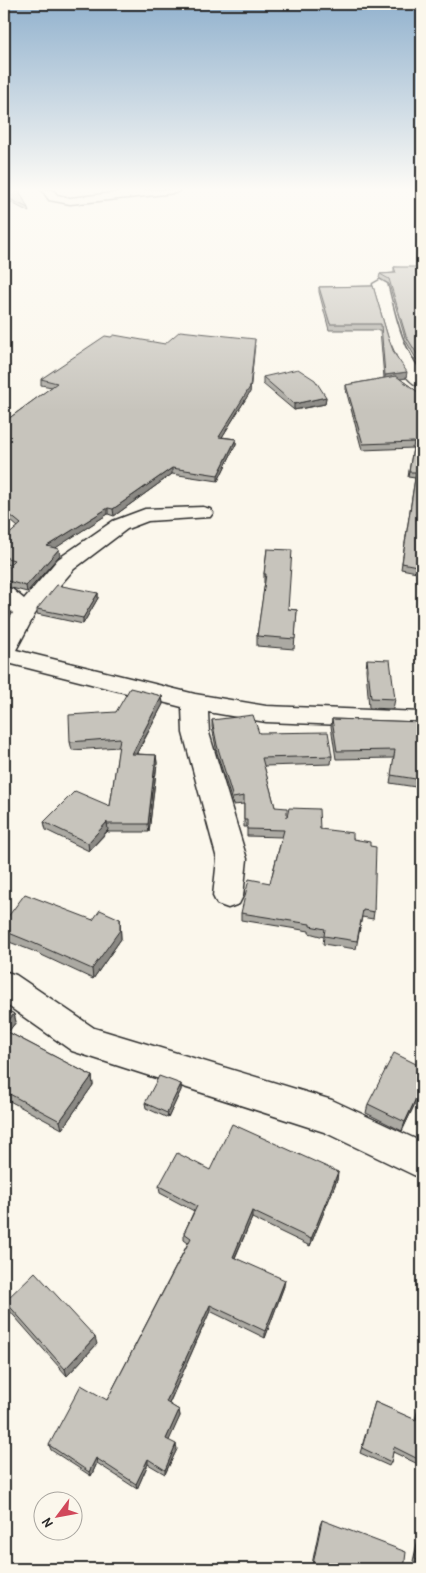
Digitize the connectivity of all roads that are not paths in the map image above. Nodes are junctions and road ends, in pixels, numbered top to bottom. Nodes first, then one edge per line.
1 (380, 284) edge
2 (422, 382) edge
3 (203, 513) dead end
4 (4, 594) edge
5 (25, 612) junction
6 (4, 650) edge
7 (4, 655) edge
8 (195, 702) junction
9 (422, 720) edge
10 (228, 896) dead end
11 (4, 985) edge
12 (422, 1161) edge

1 - 2 street
3 - 5 street
4 - 5 street
5 - 6 street
7 - 8 street
8 - 9 street
8 - 10 street
11 - 12 street

